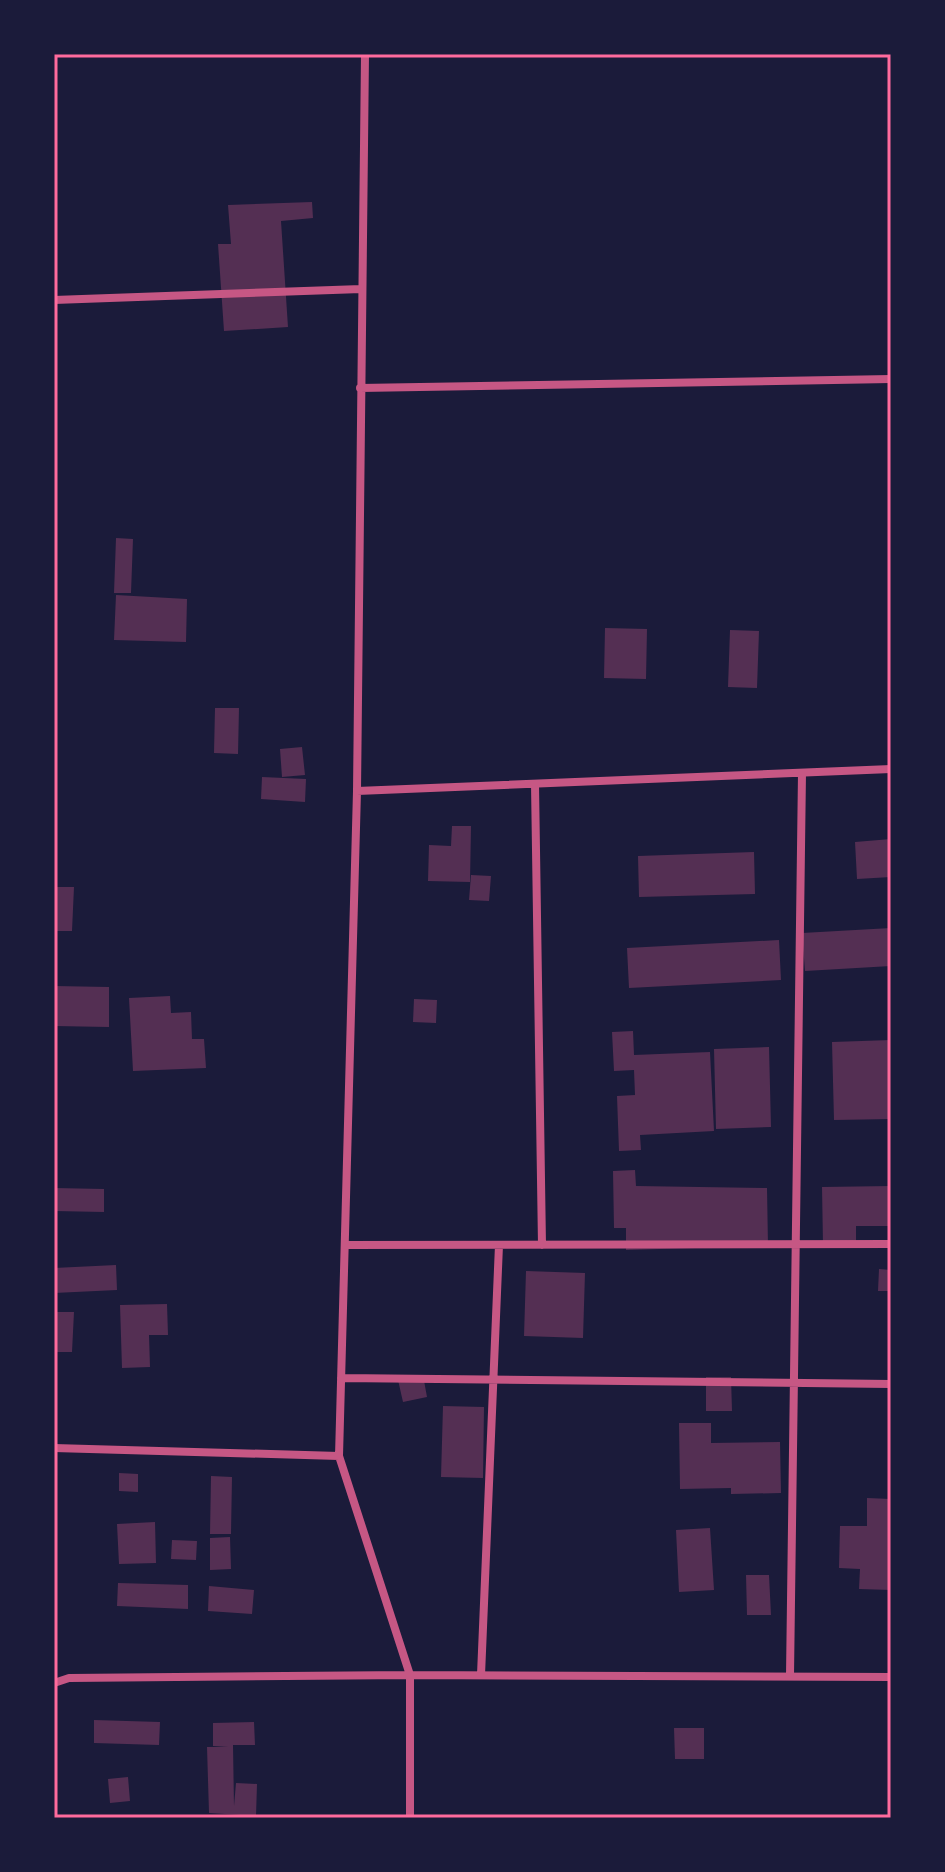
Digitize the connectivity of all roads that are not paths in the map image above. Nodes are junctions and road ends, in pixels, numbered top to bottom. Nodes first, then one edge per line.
1 (365, 54) edge
2 (361, 289) junction
3 (54, 300) edge
4 (891, 379) edge
5 (360, 388) junction
6 (891, 769) edge
7 (802, 773) junction
8 (535, 784) junction
9 (357, 791) junction
10 (795, 1244) junction
11 (891, 1244) edge
12 (345, 1245) junction
13 (499, 1245) junction
14 (542, 1245) junction
15 (341, 1378) junction
16 (493, 1380) junction
17 (794, 1383) junction
18 (891, 1384) edge
19 (54, 1448) edge
20 (339, 1456) junction
21 (410, 1675) junction
22 (481, 1675) junction
23 (790, 1676) junction
24 (891, 1677) edge
25 (54, 1683) edge
26 (410, 1818) edge

1 - 2 street
2 - 3 street
2 - 5 street
4 - 5 street
5 - 9 street
6 - 7 street
7 - 8 street
7 - 10 street
8 - 9 street
8 - 14 street
9 - 12 street
10 - 11 street
10 - 14 street
10 - 17 street
12 - 13 street
12 - 15 street
13 - 14 street
13 - 16 street
15 - 16 street
15 - 20 street
16 - 17 street
16 - 22 street
17 - 18 street
17 - 23 street
19 - 20 street
20 - 21 street
21 - 22 street
21 - 25 street
21 - 26 street
22 - 23 street
23 - 24 street

